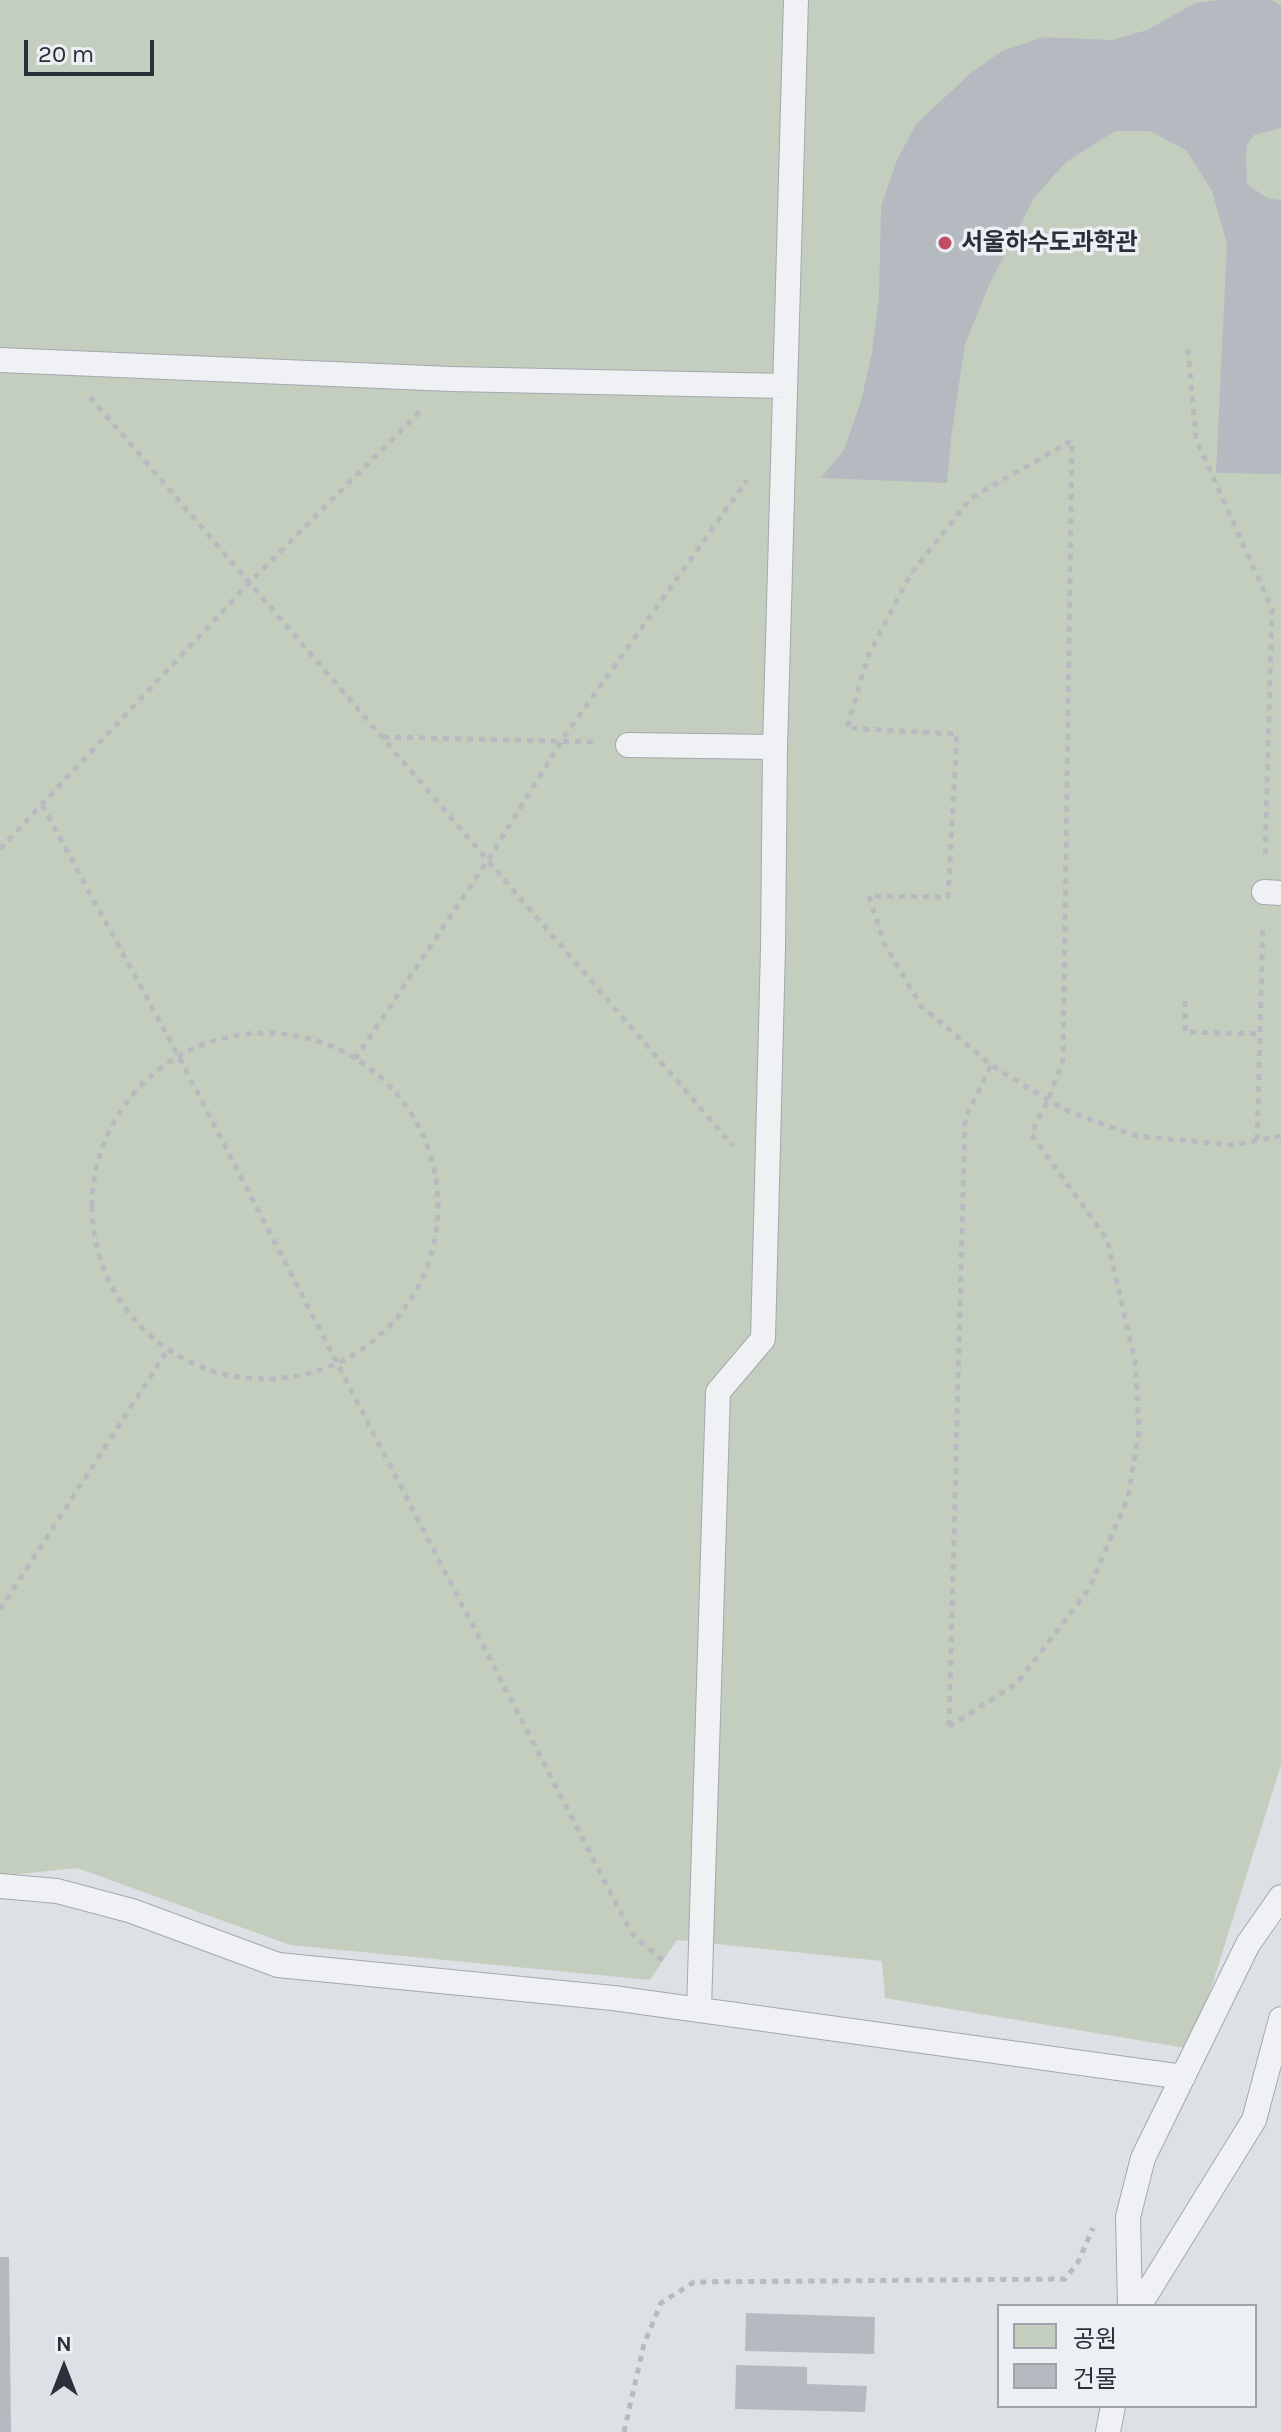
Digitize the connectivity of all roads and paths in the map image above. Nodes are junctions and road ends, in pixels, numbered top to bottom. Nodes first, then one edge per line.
1 (796, 0) edge
2 (1188, 349) dead end
3 (0, 360) edge
4 (61, 363) junction
5 (451, 379) junction
6 (785, 386) junction
7 (784, 429) junction
8 (250, 582) junction
9 (383, 737) junction
10 (562, 740) junction
11 (628, 745) joint
12 (775, 747) junction
13 (42, 805) junction
14 (0, 849) edge
15 (488, 860) junction
16 (1272, 893) edge
17 (1185, 1001) dead end
18 (1260, 1034) junction
19 (178, 1055) junction
20 (355, 1059) junction
21 (991, 1065) junction
22 (1048, 1100) junction
23 (1281, 1136) edge
24 (1257, 1140) junction
25 (767, 1186) junction
26 (167, 1351) junction
27 (338, 1364) junction
28 (0, 1610) edge
29 (0, 1886) edge
30 (1281, 1897) edge
31 (699, 2009) junction
32 (1281, 2019) edge
33 (1183, 2077) junction
34 (1097, 2218) dead end
35 (1130, 2304) edge
36 (1140, 2304) edge
37 (1113, 2408) edge
38 (624, 2432) edge
39 (1108, 2432) edge

1 - 6 lane
2 - 16 path
3 - 4 lane
4 - 5 lane
4 - 8 path
5 - 6 lane
5 - 8 path
6 - 7 lane
7 - 10 path
7 - 12 lane
8 - 9 path
8 - 13 path
9 - 10 path
9 - 15 path
10 - 11 path
10 - 15 path
11 - 12 lane
12 - 25 lane
13 - 14 path
13 - 19 path
15 - 20 path
15 - 25 path
16 - 18 path
17 - 18 path
18 - 24 path
19 - 20 path
19 - 26 path
19 - 27 path
20 - 27 path
21 - 22 path
21 - 22 path
21 - 22 path
22 - 24 path
23 - 24 path
25 - 31 lane
26 - 27 path
26 - 28 path
27 - 31 path
29 - 31 lane
30 - 33 lane
31 - 33 lane
32 - 36 lane
33 - 35 lane
34 - 38 path
37 - 39 lane

